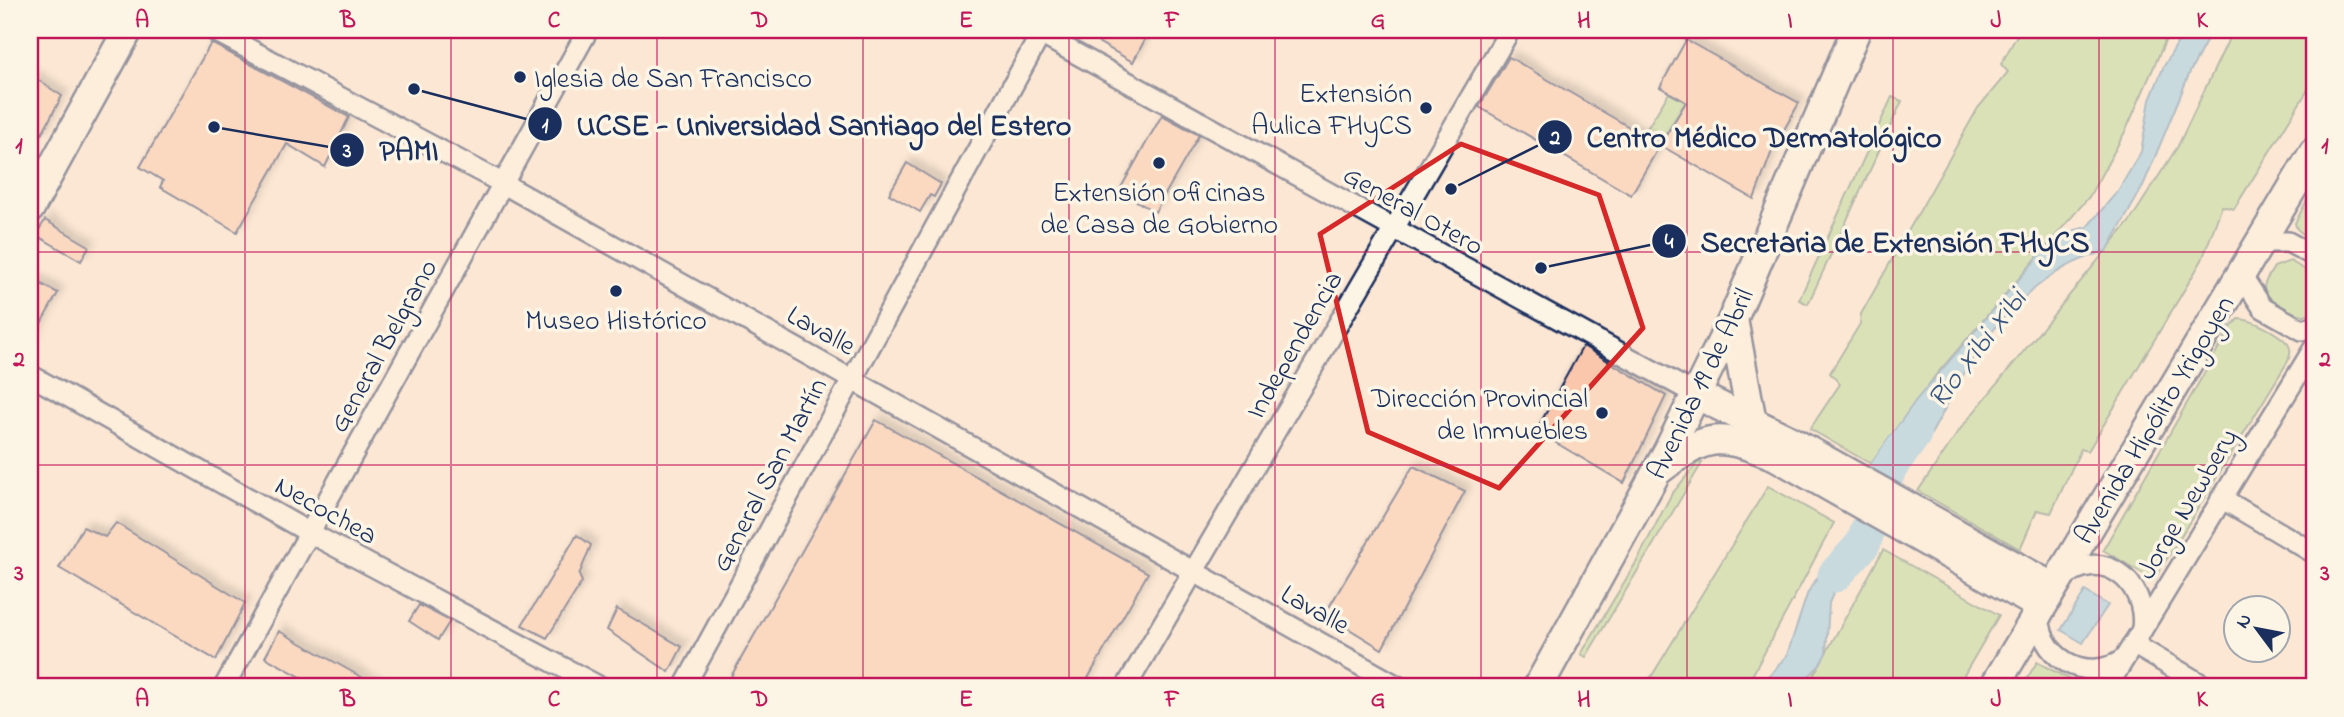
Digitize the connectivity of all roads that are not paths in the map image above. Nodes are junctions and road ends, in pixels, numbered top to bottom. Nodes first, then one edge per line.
1 (128, 30) edge
2 (212, 30) edge
3 (588, 30) edge
4 (1510, 30) edge
5 (1854, 30) edge
6 (1039, 31) edge
7 (2314, 152) edge
8 (502, 183) junction
9 (30, 208) edge
10 (1392, 229) junction
11 (2260, 242) junction
12 (2314, 256) edge
13 (2241, 275) junction
14 (1733, 319) junction
15 (2314, 327) edge
16 (2314, 348) edge
17 (30, 375) edge
18 (851, 378) junction
19 (1697, 395) junction
20 (1752, 422) junction
21 (1781, 447) junction
22 (1656, 472) junction
23 (2221, 498) junction
24 (310, 533) junction
25 (2314, 553) edge
26 (1194, 572) junction
27 (2046, 596) junction
28 (2133, 644) junction
29 (224, 687) edge
30 (600, 687) edge
31 (684, 687) edge
32 (1126, 687) edge
33 (1399, 687) edge
34 (1538, 687) edge
35 (1994, 687) edge
36 (2107, 687) edge
37 (2206, 687) edge

1 - 9 main road
2 - 8 street, Lavalle
3 - 8 street, General Belgrano
4 - 10 street, Independencia
5 - 14 main road, Avenida 19 de Abril
6 - 10 street, General Otero
6 - 18 street, General San Martín
7 - 11 main road, Avenida Hipólito Yrigoyen
8 - 18 street, Lavalle
8 - 24 street, General Belgrano
10 - 19 street, General Otero
10 - 26 street, Independencia
11 - 12 street
11 - 13 main road, Avenida Hipólito Yrigoyen
13 - 15 street
13 - 27 main road, Avenida Hipólito Yrigoyen
14 - 19 main road, Avenida 19 de Abril
14 - 20 main road
16 - 23 street, Jorge Newbery
17 - 24 street, Necochea
18 - 26 street, Lavalle
18 - 31 street, General San Martín
19 - 20 main road
19 - 22 main road, Avenida 19 de Abril
20 - 21 main road
21 - 22 main road
21 - 27 main road
22 - 34 main road, Avenida 19 de Abril
23 - 25 street
23 - 28 street, Jorge Newbery
24 - 29 street, General Belgrano
24 - 30 street, Necochea
26 - 32 street, Independencia
26 - 33 street, Lavalle
27 - 28 street
27 - 28 street
27 - 35 main road, Avenida Hipólito Yrigoyen
28 - 36 street, Jorge Newbery
28 - 37 street

